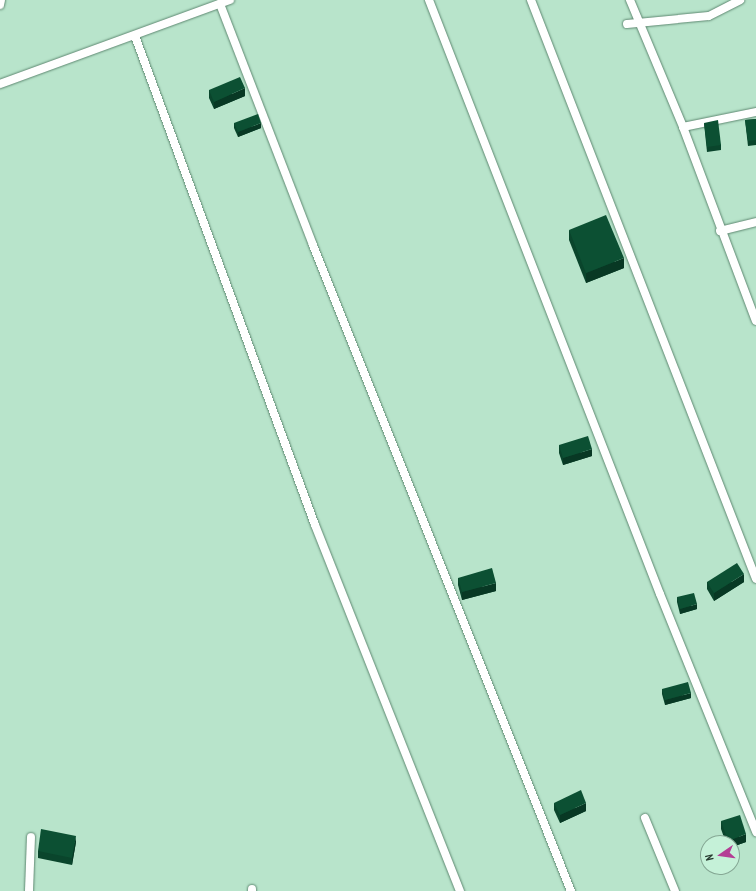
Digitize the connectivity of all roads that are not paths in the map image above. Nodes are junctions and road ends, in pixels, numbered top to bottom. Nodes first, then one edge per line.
1 (1, 0) edge
2 (230, 0) edge
3 (429, 0) edge
4 (531, 0) edge
5 (630, 0) edge
6 (740, 0) edge
7 (220, 4) junction
8 (0, 5) edge
9 (639, 22) junction
10 (627, 24) dead end
11 (134, 36) junction
12 (0, 80) edge
13 (0, 84) edge
14 (756, 112) edge
15 (683, 127) junction
16 (756, 222) edge
17 (720, 231) junction
18 (756, 321) edge
19 (756, 579) edge
20 (645, 818) dead end
21 (756, 832) edge
22 (31, 837) dead end
23 (29, 891) edge
24 (460, 891) edge
25 (571, 891) edge
26 (675, 891) edge

1 - 8 street
2 - 7 street
3 - 21 street
4 - 19 street
5 - 9 street
6 - 9 street
7 - 11 street
7 - 25 street
9 - 10 street
9 - 15 street
11 - 13 street
11 - 24 street
12 - 13 street
14 - 15 street
15 - 17 street
16 - 17 street
17 - 18 street
20 - 26 street
22 - 23 street

